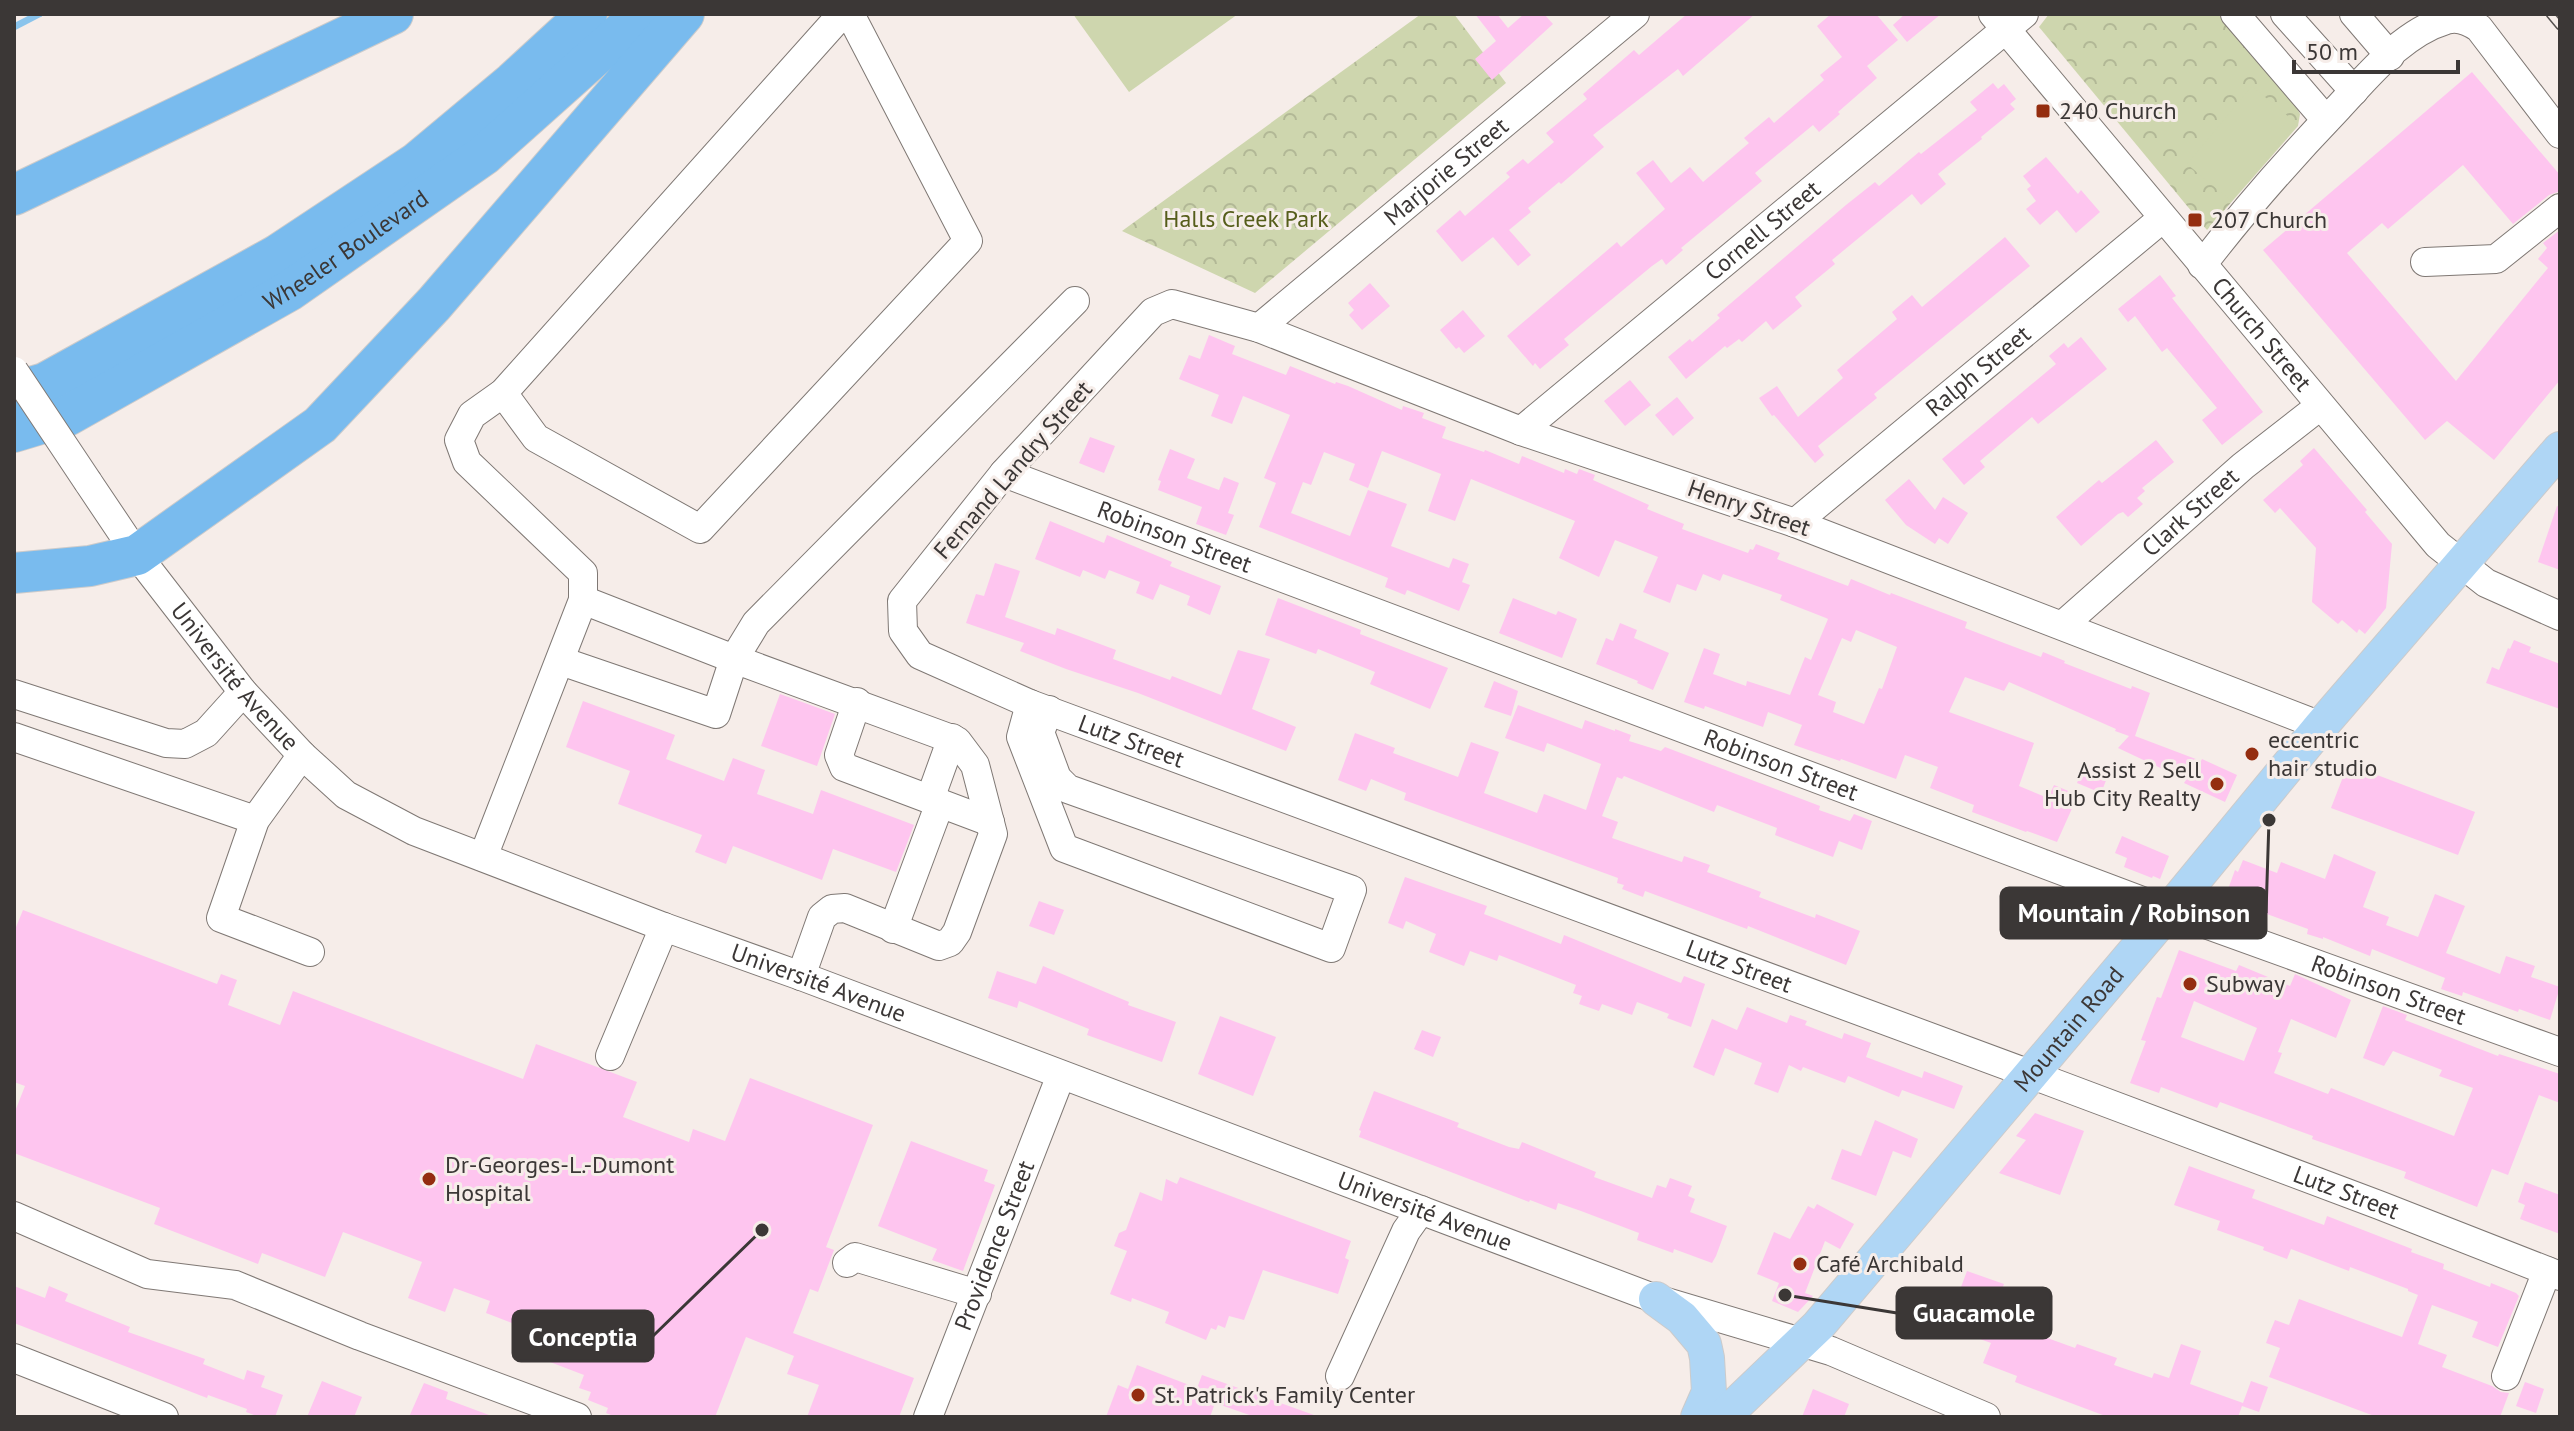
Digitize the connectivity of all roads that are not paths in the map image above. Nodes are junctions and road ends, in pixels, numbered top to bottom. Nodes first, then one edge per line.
1 (393, 14) edge
2 (587, 14) edge
3 (642, 14) edge
4 (684, 14) edge
5 (842, 14) edge
6 (850, 14) edge
7 (1635, 14) edge
8 (2235, 14) edge
9 (2285, 14) edge
10 (2354, 14) edge
11 (2007, 19) edge
12 (2390, 56) junction
13 (2354, 91) junction
14 (2326, 120) junction
15 (2560, 134) edge
16 (14, 195) edge
17 (2560, 208) edge
18 (2163, 218) junction
19 (2425, 262) dead end
20 (2202, 265) junction
21 (1075, 301) dead end
22 (1172, 304) joint
23 (1259, 328) junction
24 (14, 371) edge
25 (14, 392) edge
26 (503, 393) junction
27 (2320, 406) junction
28 (1521, 431) junction
29 (14, 432) edge
30 (2560, 449) edge
31 (1004, 473) junction
32 (1795, 523) junction
33 (137, 555) junction
34 (2461, 564) junction
35 (14, 573) edge
36 (583, 600) junction
37 (2560, 616) edge
38 (2063, 625) junction
39 (920, 655) joint
40 (734, 659) junction
41 (561, 661) junction
42 (243, 692) junction
43 (14, 694) edge
44 (857, 702) junction
45 (1039, 707) junction
46 (2321, 726) junction
47 (14, 737) edge
48 (952, 738) junction
49 (302, 755) junction
50 (1082, 794) junction
51 (935, 801) junction
52 (255, 820) junction
53 (990, 822) junction
54 (1064, 848) junction
55 (483, 857) junction
56 (2169, 911) junction
57 (664, 927) junction
58 (893, 929) junction
59 (310, 952) dead end
60 (801, 976) junction
61 (2560, 1052) edge
62 (610, 1056) dead end
63 (1061, 1075) junction
64 (2030, 1075) junction
65 (1421, 1210) junction
66 (14, 1216) edge
67 (847, 1263) dead end
68 (2553, 1273) edge
69 (977, 1294) junction
70 (1656, 1299) junction
71 (1802, 1342) junction
72 (14, 1358) edge
73 (1340, 1376) dead end
74 (2506, 1376) dead end
75 (164, 1417) edge
76 (577, 1417) edge
77 (928, 1417) edge
78 (1698, 1417) edge
79 (1723, 1417) edge
80 (1986, 1417) edge

1 - 16 highway
2 - 25 highway, Wheeler Boulevard
3 - 29 highway, Wheeler Boulevard
4 - 33 highway
5 - 26 street
6 - 26 street
7 - 23 street, Marjorie Street
8 - 14 street
9 - 13 street
10 - 12 street
11 - 18 street, Church Street
11 - 28 street, Cornell Street
12 - 13 street
12 - 15 street
13 - 14 street
14 - 20 street
17 - 19 street
18 - 20 street, Church Street
18 - 32 street, Ralph Street
20 - 27 street, Church Street
21 - 40 street
22 - 23 street, Henry Street
22 - 31 street, Fernand Landry Street
23 - 28 street, Henry Street
24 - 33 street, Université Avenue, bridge
26 - 36 street
27 - 34 street, Church Street
27 - 38 street, Clark Street
28 - 32 street, Henry Street
30 - 34 main road, Mountain Road
31 - 39 street, Fernand Landry Street
31 - 56 street, Robinson Street
32 - 38 street, Henry Street
33 - 35 highway
33 - 42 street, Université Avenue
34 - 37 street, Church Street
34 - 46 main road, Mountain Road
36 - 40 street
36 - 41 street
38 - 46 street, Henry Street
39 - 45 street, Lutz Street
40 - 41 street
40 - 44 street
41 - 55 street
42 - 43 street
42 - 49 street, Université Avenue
44 - 48 street
44 - 51 street
45 - 50 street
45 - 54 street
45 - 64 street, Lutz Street
46 - 56 main road, Mountain Road
47 - 52 street
48 - 51 street
48 - 53 street
49 - 52 street
49 - 55 street, Université Avenue
50 - 54 street
50 - 54 street
51 - 53 street
51 - 58 street
52 - 59 street
53 - 58 street
55 - 57 street, Université Avenue
56 - 61 street, Robinson Street
56 - 64 main road, Mountain Road
57 - 60 street, Université Avenue
57 - 62 street
58 - 60 street
60 - 63 street, Université Avenue
63 - 65 street, Université Avenue
63 - 69 street, Providence Street
64 - 68 street, Lutz Street
64 - 71 main road, Mountain Road
65 - 70 street, Université Avenue
65 - 73 street
66 - 76 street
67 - 69 street
68 - 74 street
69 - 77 street, Providence Street
70 - 71 street, Université Avenue
70 - 78 main road
71 - 79 main road, Mountain Road
71 - 80 street, Université Avenue
72 - 75 street

